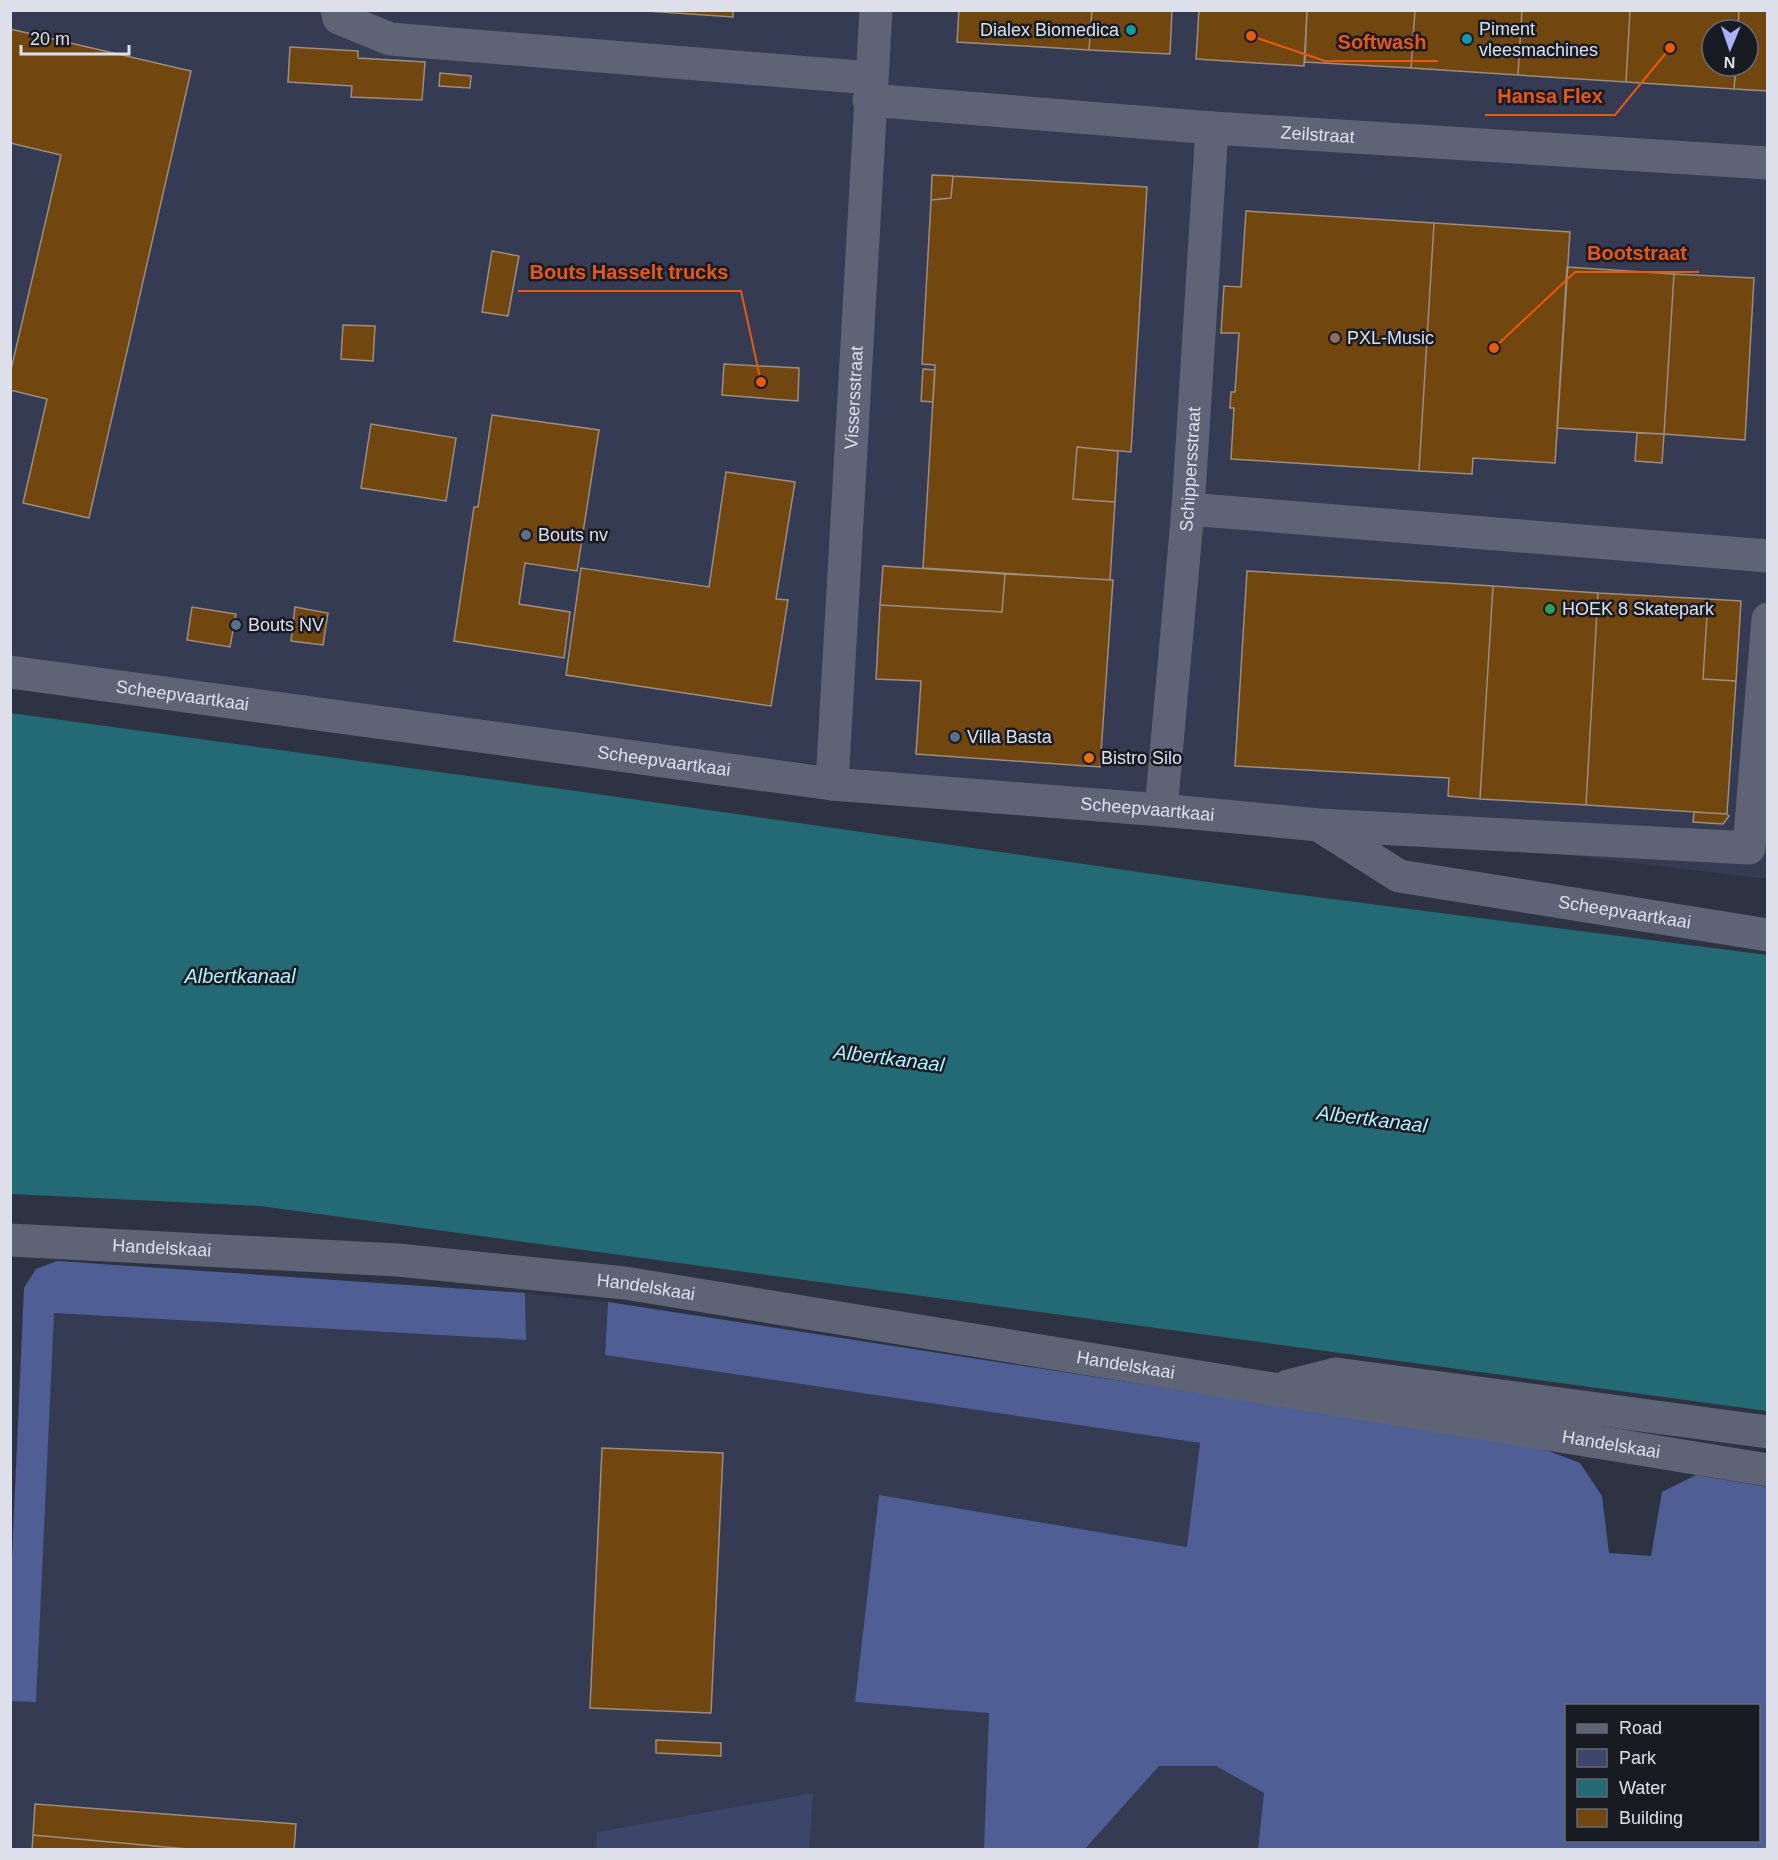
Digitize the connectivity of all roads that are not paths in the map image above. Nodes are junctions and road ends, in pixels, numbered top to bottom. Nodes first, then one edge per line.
1 (338, 10) edge
2 (876, 10) edge
3 (870, 89) junction
4 (1212, 128) junction
5 (1767, 163) edge
6 (1188, 509) junction
7 (1767, 556) edge
8 (1767, 619) edge
9 (10, 672) edge
10 (832, 784) junction
11 (1161, 810) junction
12 (1319, 825) junction
13 (1767, 935) edge
14 (10, 1240) edge
15 (1275, 1389) junction
16 (1767, 1432) edge
17 (1767, 1470) edge

1 - 3 street, Zeilstraat
2 - 3 street, Vissersstraat
3 - 4 street, Zeilstraat
3 - 10 street, Vissersstraat
4 - 5 street, Zeilstraat
4 - 6 street, Schippersstraat
6 - 7 street
6 - 11 street, Schippersstraat
8 - 12 street, Scheepvaartkaai
9 - 10 street, Scheepvaartkaai
10 - 11 street, Scheepvaartkaai
11 - 12 street, Scheepvaartkaai
12 - 13 street, Scheepvaartkaai
14 - 15 street, Handelskaai
15 - 16 street, Handelskaai
15 - 17 street, Handelskaai

